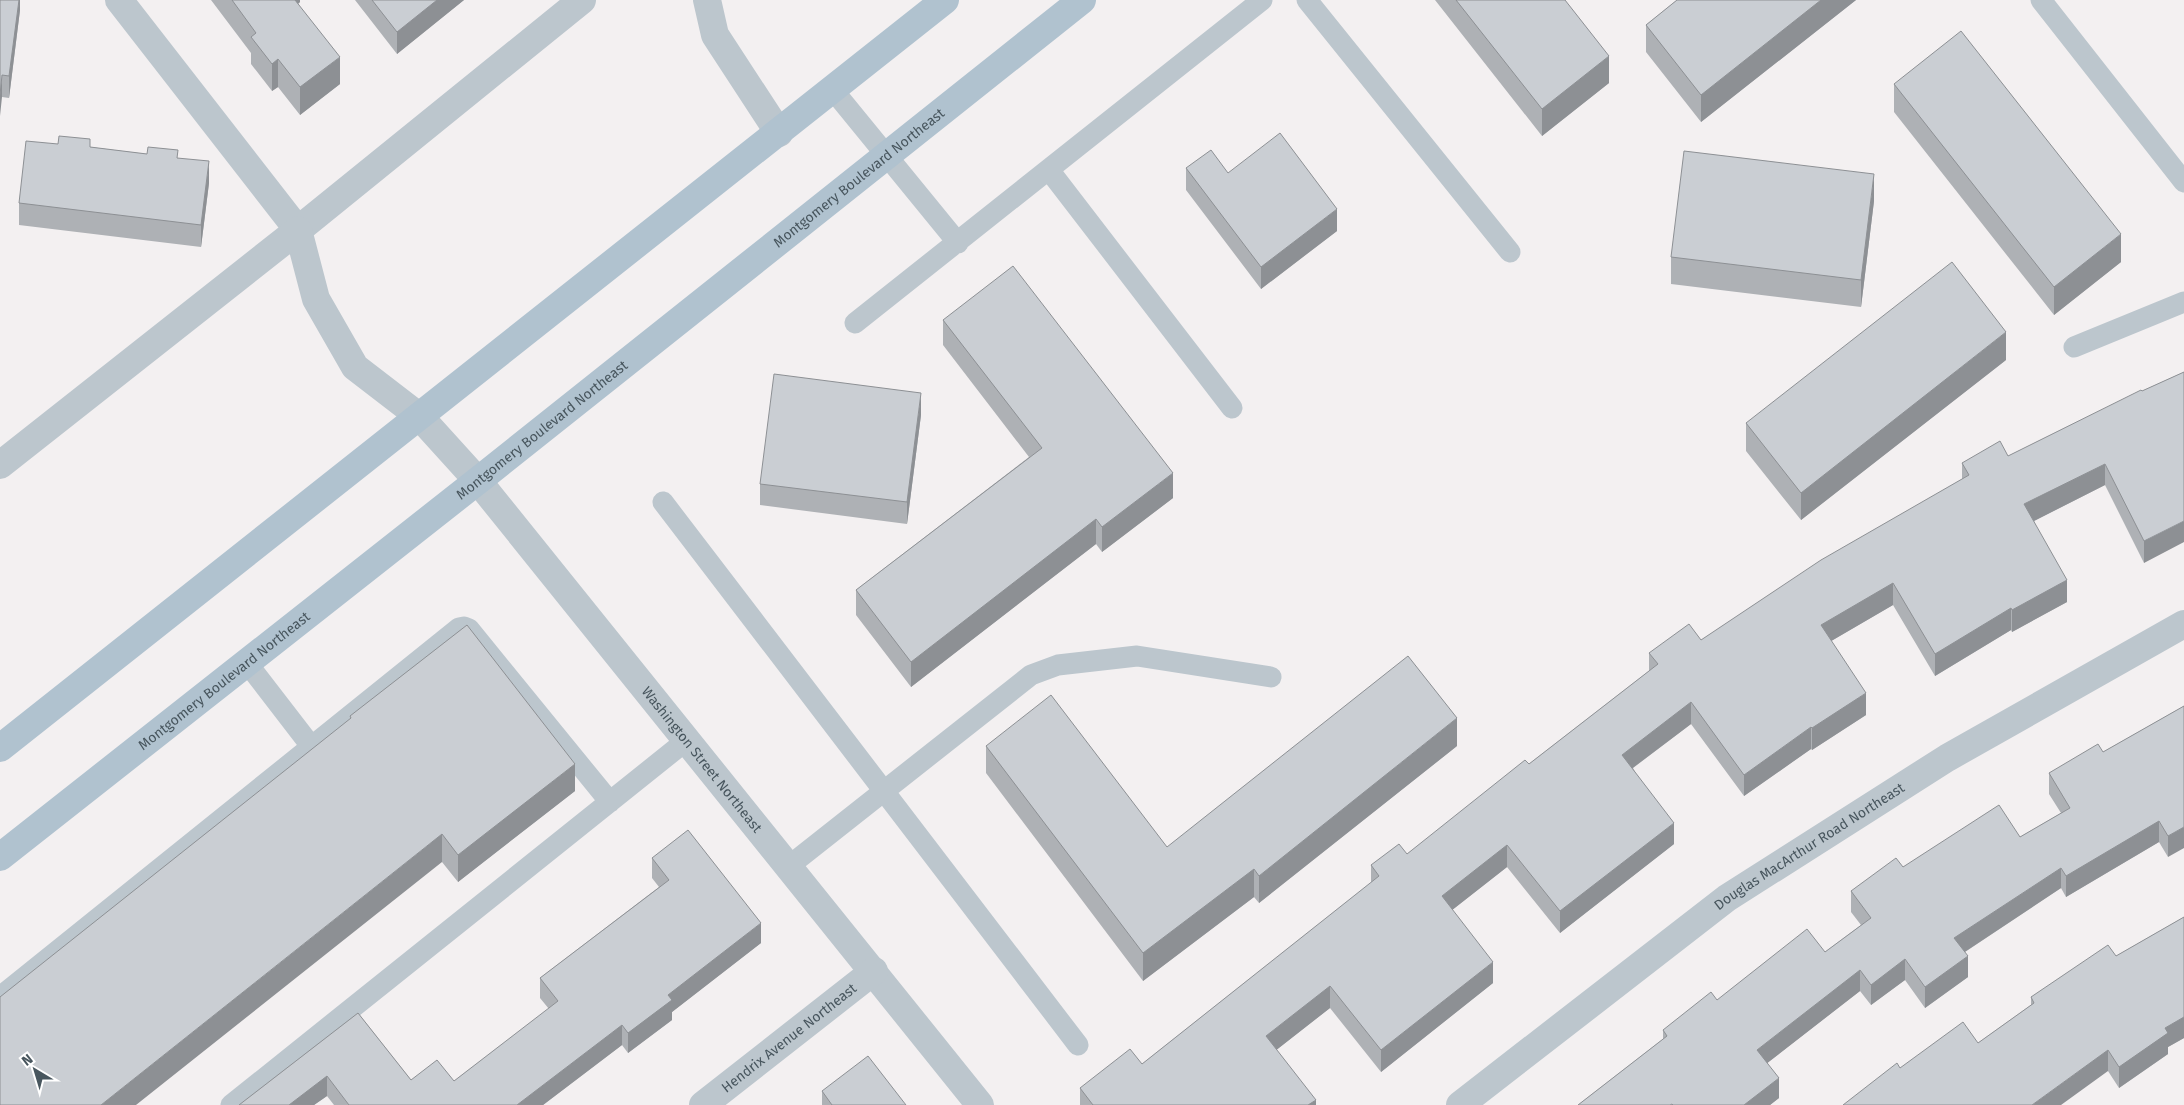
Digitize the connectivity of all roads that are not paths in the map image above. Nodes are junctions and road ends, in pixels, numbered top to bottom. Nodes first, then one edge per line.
1 (118, 0) edge
2 (582, 0) edge
3 (707, 0) edge
4 (945, 0) edge
5 (1082, 0) edge
6 (1262, 0) edge
7 (1307, 0) edge
8 (2041, 0) edge
9 (833, 90) junction
10 (779, 133) junction
11 (886, 156) junction
12 (1049, 170) junction
13 (2184, 182) edge
14 (298, 230) junction
15 (958, 243) junction
16 (1510, 252) dead end
17 (2184, 302) edge
18 (855, 323) dead end
19 (2074, 347) dead end
20 (1232, 408) dead end
21 (420, 417) junction
22 (0, 464) edge
23 (478, 481) junction
24 (663, 502) dead end
25 (2184, 624) edge
26 (247, 663) junction
27 (1271, 677) dead end
28 (687, 740) junction
29 (310, 746) junction
30 (0, 748) edge
31 (883, 792) junction
32 (610, 802) junction
33 (0, 857) edge
34 (789, 866) junction
35 (874, 971) junction
36 (0, 997) edge
37 (1078, 1045) dead end
38 (230, 1105) edge
39 (703, 1105) edge
40 (980, 1105) edge
41 (1460, 1105) edge

1 - 14 street
2 - 14 street
3 - 10 street
4 - 9 main road
5 - 11 main road, Montgomery Boulevard Northeast
6 - 12 lane
7 - 16 lane
8 - 13 lane
9 - 10 main road
9 - 11 lane
10 - 21 main road
11 - 15 lane
11 - 23 main road, Montgomery Boulevard Northeast
12 - 15 lane
12 - 20 lane
14 - 21 street, Washington Street Northeast
14 - 22 street
15 - 18 lane
17 - 19 lane
21 - 23 street, Washington Street Northeast
21 - 30 main road
23 - 26 main road, Montgomery Boulevard Northeast
23 - 28 street, Washington Street Northeast
24 - 31 lane
25 - 41 street, Douglas MacArthur Road Northeast
26 - 29 lane
26 - 33 main road, Montgomery Boulevard Northeast
27 - 31 lane
28 - 32 lane
28 - 34 street, Washington Street Northeast
29 - 32 lane
29 - 36 lane
31 - 34 lane
31 - 37 lane
32 - 38 lane
34 - 35 street, Washington Street Northeast
35 - 39 street, Hendrix Avenue Northeast
35 - 40 street, Washington Street Northeast

